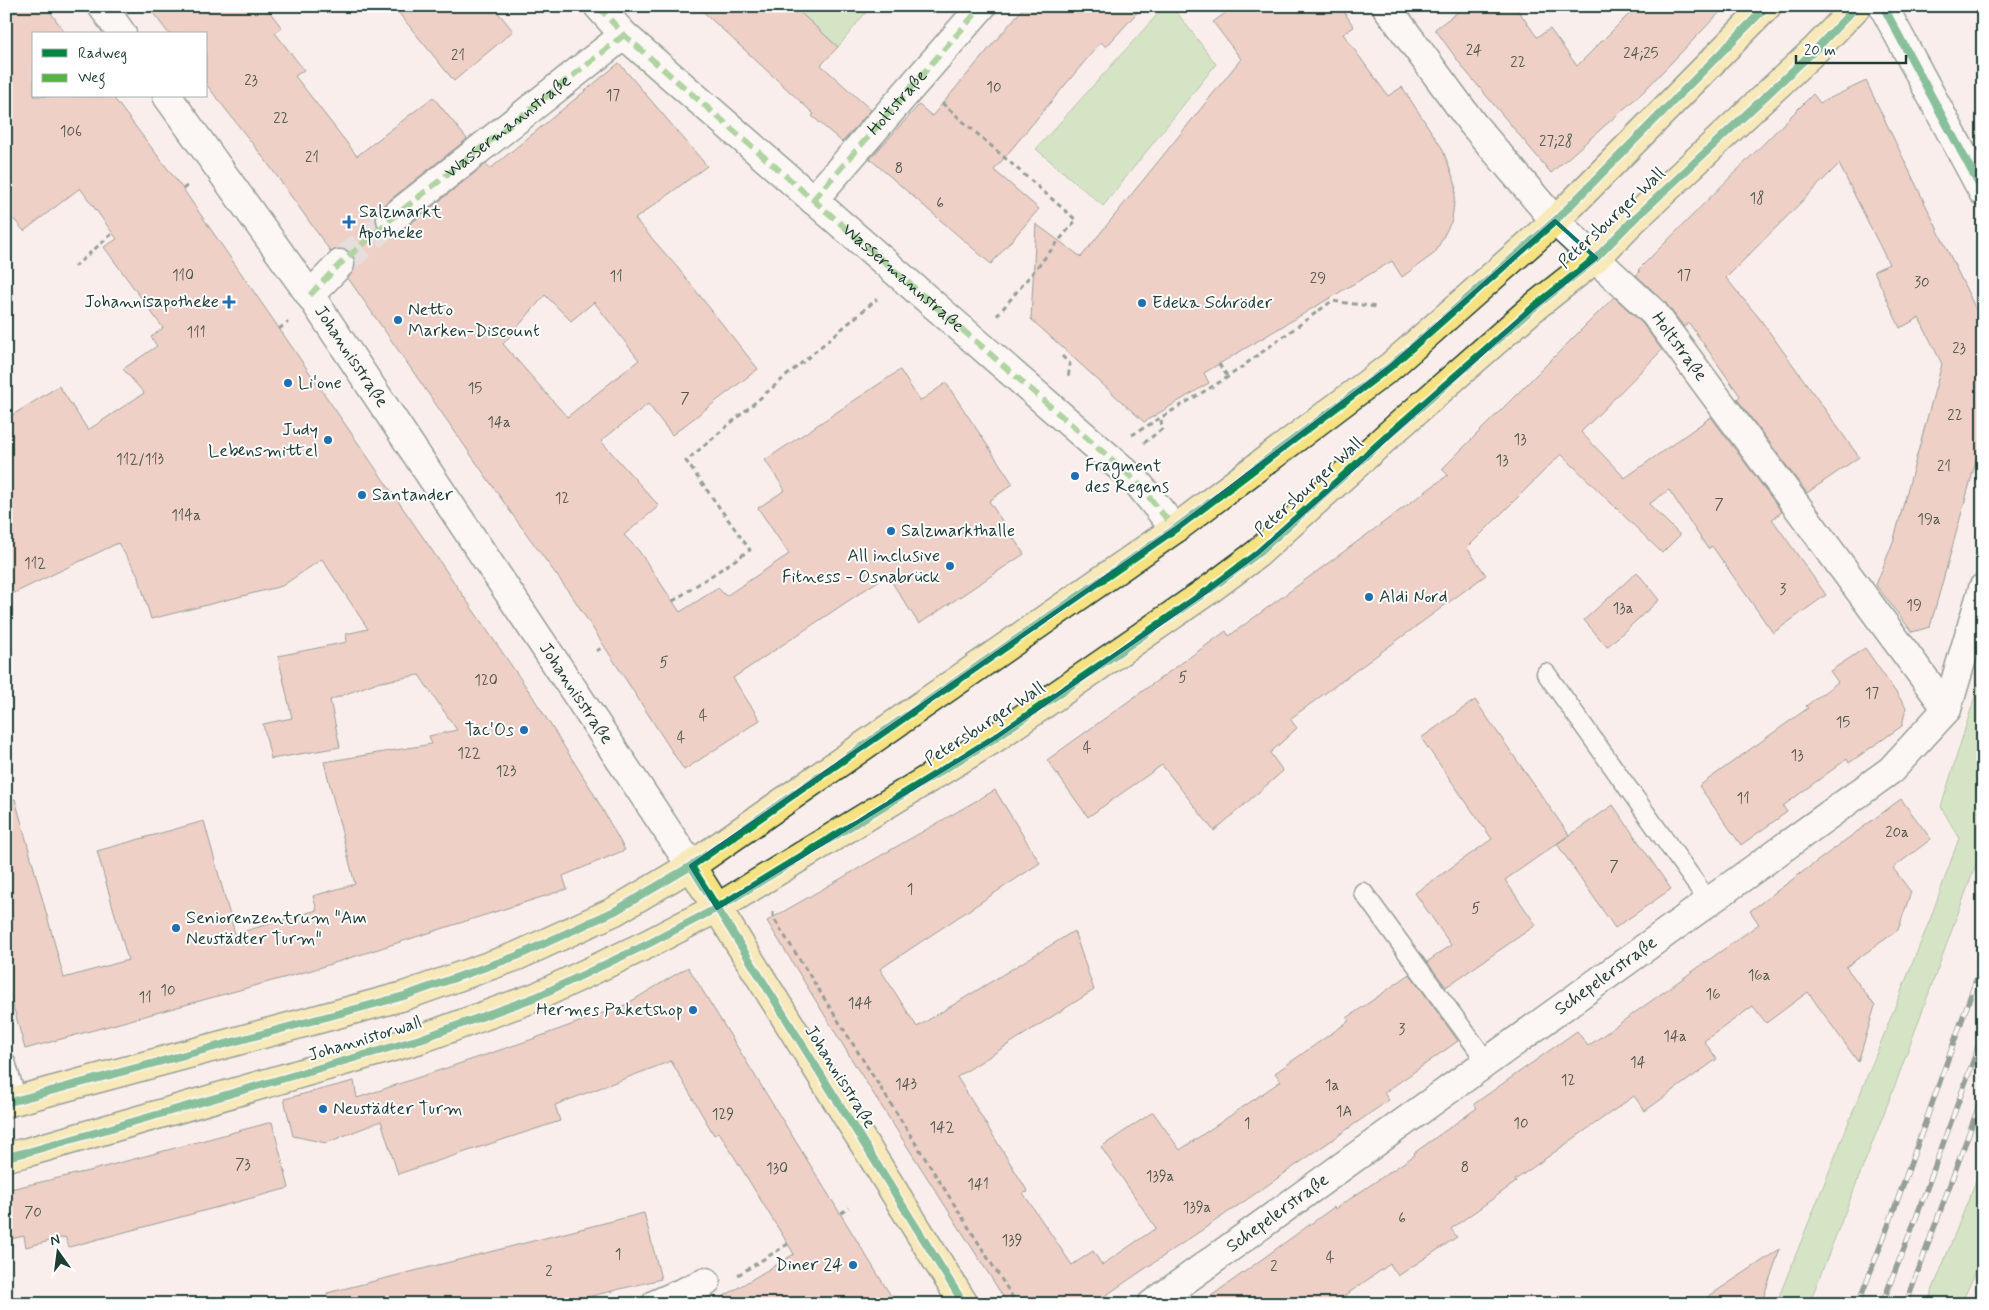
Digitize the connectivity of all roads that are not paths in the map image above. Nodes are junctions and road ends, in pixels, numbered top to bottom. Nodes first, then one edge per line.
1 (102, 6) edge
2 (598, 6) edge
3 (982, 6) edge
4 (1386, 6) edge
5 (1767, 6) edge
6 (1857, 6) edge
7 (1883, 6) edge
8 (121, 32) edge
9 (624, 35) junction
10 (168, 98) edge
11 (1983, 192) edge
12 (813, 200) junction
13 (391, 219) tunnel mouth
14 (1555, 221) junction
15 (1596, 258) junction
16 (340, 264) tunnel mouth
17 (310, 295) junction
18 (1175, 528) junction
19 (1983, 588) edge
20 (1546, 673) dead end
21 (1947, 709) junction
22 (691, 866) junction
23 (1363, 892) dead end
24 (1709, 902) junction
25 (717, 908) junction
26 (6, 1062) edge
27 (1487, 1062) junction
28 (12, 1102) edge
29 (6, 1157) edge
30 (706, 1282) road end
31 (656, 1304) edge
32 (964, 1304) edge
33 (1152, 1304) edge

1 - 8 street
2 - 9 street, Wassermannstraße
3 - 12 street, Holtstraße
4 - 14 street, Holtstraße
5 - 14 main road, Petersburger Wall
6 - 15 main road, Petersburger Wall
7 - 11 street
9 - 12 street, Wassermannstraße
9 - 13 street, Wassermannstraße
10 - 17 street, Johannisstraße
12 - 18 street, Wassermannstraße
14 - 15 street, Holtstraße
14 - 18 main road, Petersburger Wall
15 - 21 street, Holtstraße
15 - 25 main road, Petersburger Wall
16 - 17 street
17 - 22 street, Johannisstraße
18 - 22 main road, Petersburger Wall
19 - 21 street, Schepelerstraße
20 - 24 lane
21 - 24 street, Schepelerstraße
22 - 25 main road, Johannisstraße
22 - 28 main road, Johannistorwall
23 - 27 lane
24 - 27 street, Schepelerstraße
25 - 29 main road, Johannistorwall
25 - 32 main road, Johannisstraße
26 - 28 lane
27 - 33 street, Schepelerstraße
30 - 31 street

